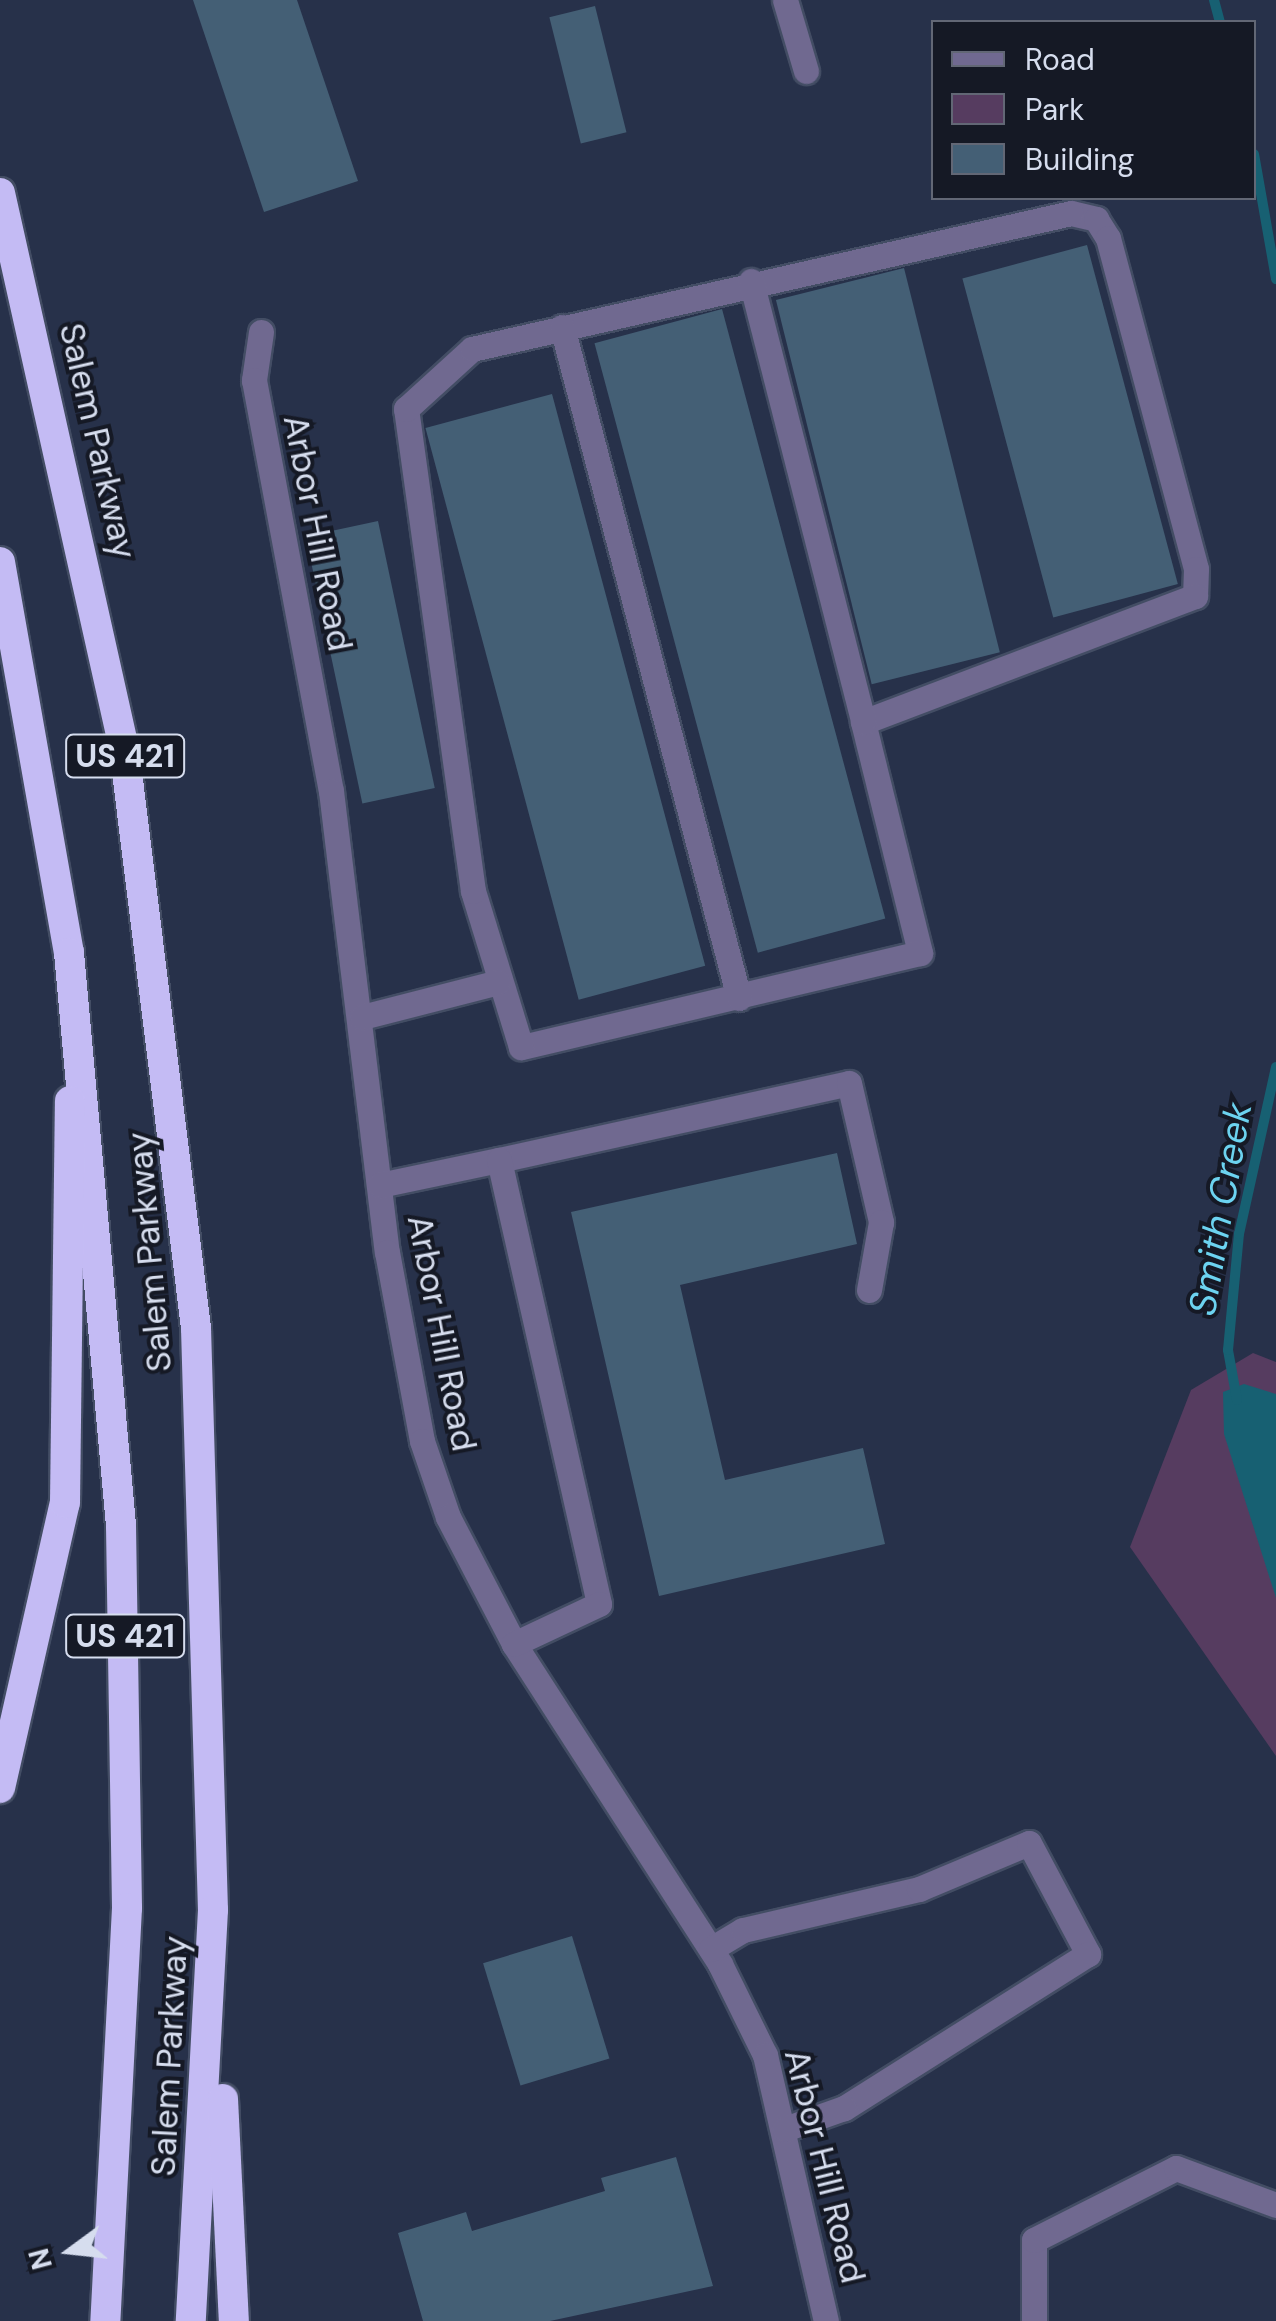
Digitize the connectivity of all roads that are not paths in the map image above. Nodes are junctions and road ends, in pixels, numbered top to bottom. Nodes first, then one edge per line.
1 (785, 0) edge
2 (806, 71) dead end
3 (0, 193) edge
4 (751, 281) junction
5 (562, 327) junction
6 (261, 332) dead end
7 (0, 562) edge
8 (863, 722) junction
9 (68, 953) junction
10 (498, 982) junction
11 (739, 998) junction
12 (362, 1017) junction
13 (500, 1160) junction
14 (380, 1185) junction
15 (869, 1290) dead end
16 (514, 1644) junction
17 (0, 1788) edge
18 (213, 1910) junction
19 (711, 1950) junction
20 (785, 2129) junction
21 (1276, 2205) edge
22 (105, 2321) edge
23 (191, 2321) edge
24 (234, 2321) edge
25 (826, 2321) edge
26 (1034, 2321) edge

1 - 2 street
3 - 18 highway, Salem Parkway / US 421
4 - 5 street
4 - 8 street
4 - 8 street
5 - 10 street
5 - 11 street
6 - 12 street, Arbor Hill Road
7 - 9 highway, Salem Parkway / US 421
8 - 11 street
9 - 17 highway
9 - 22 highway, Salem Parkway / US 421
10 - 11 street
10 - 12 street
12 - 14 street, Arbor Hill Road
13 - 14 street
13 - 15 street
13 - 16 street
14 - 16 street, Arbor Hill Road
16 - 19 street, Arbor Hill Road
18 - 23 highway, Salem Parkway / US 421
18 - 24 highway
19 - 20 street, Arbor Hill Road
19 - 20 street
20 - 25 street, Arbor Hill Road
21 - 26 street

